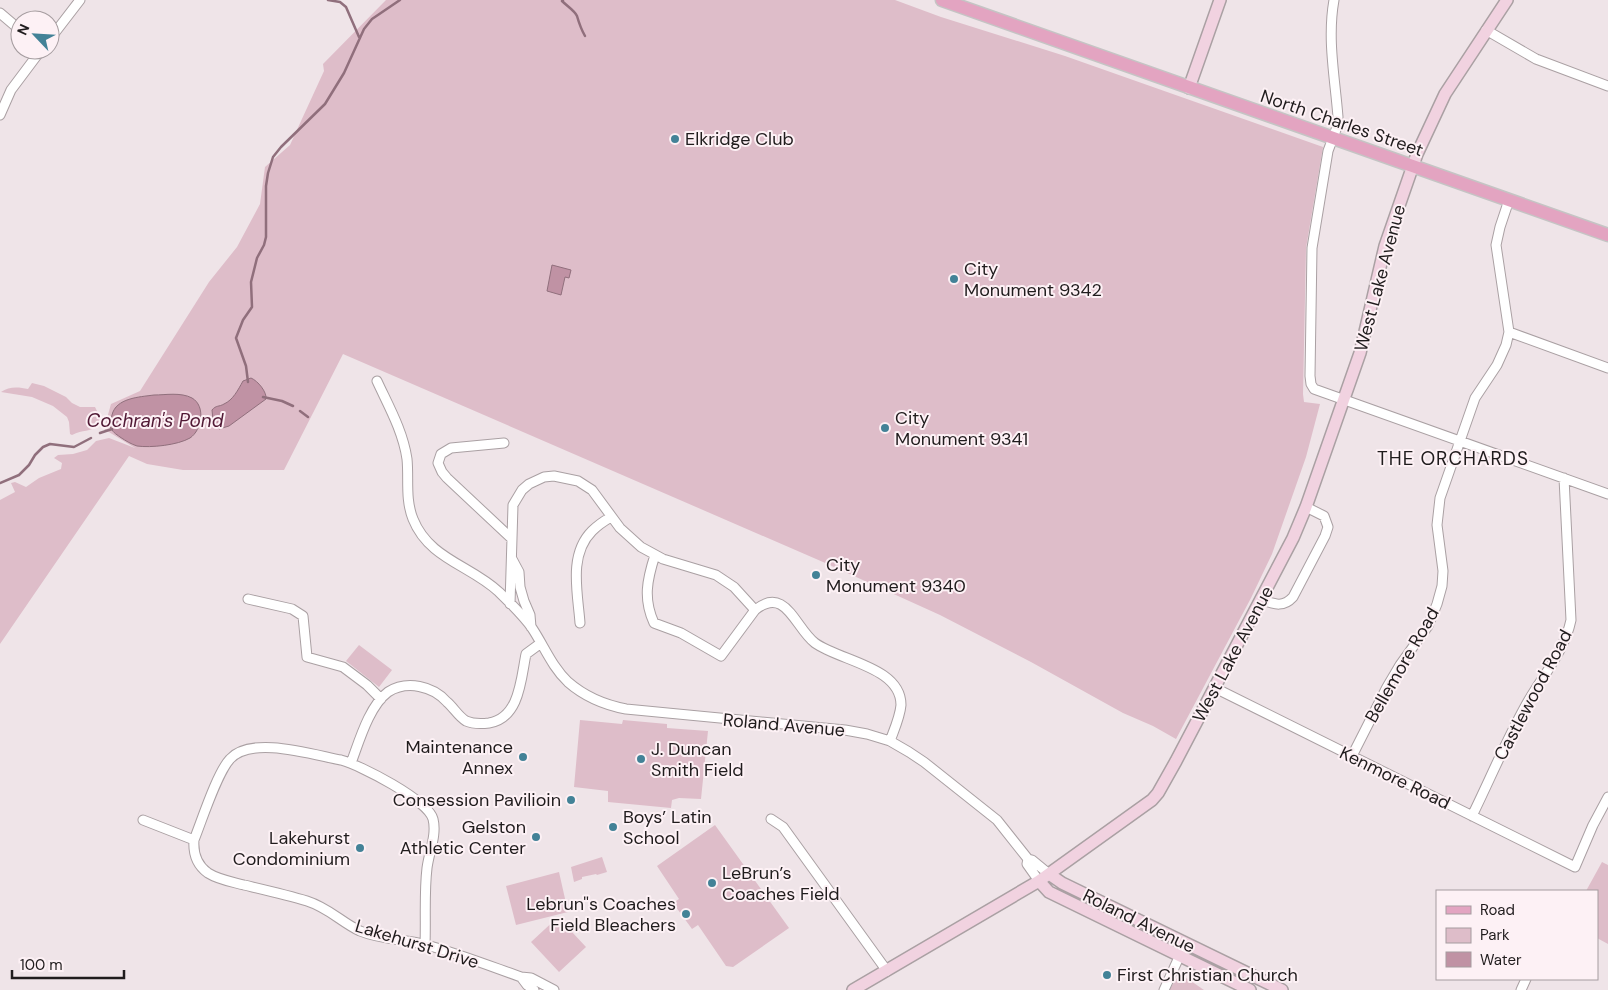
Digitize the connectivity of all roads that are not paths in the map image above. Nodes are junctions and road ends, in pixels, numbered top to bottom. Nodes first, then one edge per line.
1 (80, 0) edge
2 (942, 0) edge
3 (1220, 0) edge
4 (1334, 0) edge
5 (1507, 0) edge
6 (0, 14) edge
7 (10, 22) edge
8 (60, 26) edge
9 (1486, 30) junction
10 (34, 60) edge
11 (1608, 86) edge
12 (1189, 88) junction
13 (0, 115) edge
14 (1332, 139) junction
15 (1412, 166) junction
16 (1509, 200) junction
17 (1608, 235) edge
18 (1509, 332) junction
19 (1608, 368) edge
20 (377, 381) dead end
21 (1344, 400) junction
22 (1460, 441) junction
23 (504, 443) dead end
24 (1564, 478) junction
25 (1608, 494) edge
26 (1306, 507) junction
27 (611, 517) junction
28 (511, 538) junction
29 (655, 556) junction
30 (511, 557) junction
31 (248, 599) dead end
32 (1262, 600) junction
33 (510, 604) junction
34 (755, 610) junction
35 (580, 623) dead end
36 (531, 627) junction
37 (541, 643) junction
38 (1215, 688) junction
39 (381, 699) junction
40 (890, 741) junction
41 (1352, 756) junction
42 (350, 763) junction
43 (1608, 797) edge
44 (1472, 816) junction
45 (771, 819) dead end
46 (143, 820) dead end
47 (194, 840) junction
48 (1028, 859) junction
49 (1049, 874) junction
50 (1039, 881) junction
51 (425, 944) junction
52 (1186, 944) junction
53 (1180, 956) junction
54 (887, 971) junction
55 (521, 977) junction
56 (534, 990) edge
57 (554, 990) edge
58 (853, 990) edge
59 (1164, 990) edge
60 (1250, 990) edge
61 (1282, 990) edge

1 - 8 street
2 - 12 main road, North Charles Street
3 - 12 street
4 - 14 street
5 - 9 street, West Lake Avenue
6 - 7 street
9 - 11 street
9 - 15 street, West Lake Avenue
10 - 13 street
12 - 14 main road, North Charles Street
14 - 15 main road, North Charles Street
14 - 21 street
15 - 16 main road, North Charles Street
15 - 21 street, West Lake Avenue
16 - 17 main road, North Charles Street
16 - 18 street, Bellemore Road
18 - 19 street
18 - 22 street, Bellemore Road
20 - 33 street
21 - 22 street
21 - 26 street, West Lake Avenue
22 - 24 street
22 - 41 street, Bellemore Road
23 - 28 street
24 - 25 street
24 - 44 street, Castlewood Road
26 - 32 street, West Lake Avenue
26 - 32 street
27 - 28 street
27 - 29 street
27 - 35 street
28 - 30 street
29 - 34 street
29 - 34 street
30 - 33 street
30 - 36 street
31 - 39 street
32 - 38 street, West Lake Avenue
33 - 36 street
34 - 40 street
36 - 37 street, Roland Avenue
37 - 39 street
37 - 40 street, Roland Avenue
38 - 41 street, Kenmore Road
38 - 49 street, West Lake Avenue
39 - 42 street
40 - 48 street, Roland Avenue
41 - 44 street, Kenmore Road
42 - 47 street
42 - 51 street
43 - 44 street, Kenmore Road
45 - 54 street
46 - 47 street
47 - 51 street, Lakehurst Drive
48 - 49 street, Roland Avenue
48 - 50 street, Roland Avenue
49 - 50 street, West Lake Avenue
49 - 52 street, Roland Avenue
50 - 53 street, Roland Avenue
50 - 54 street, West Lake Avenue
51 - 55 street, Lakehurst Drive
52 - 53 street
52 - 61 street, Roland Avenue
53 - 59 street
53 - 60 street, Roland Avenue
54 - 58 street, West Lake Avenue
55 - 56 street, Lakehurst Drive
55 - 57 street, Lakehurst Drive

